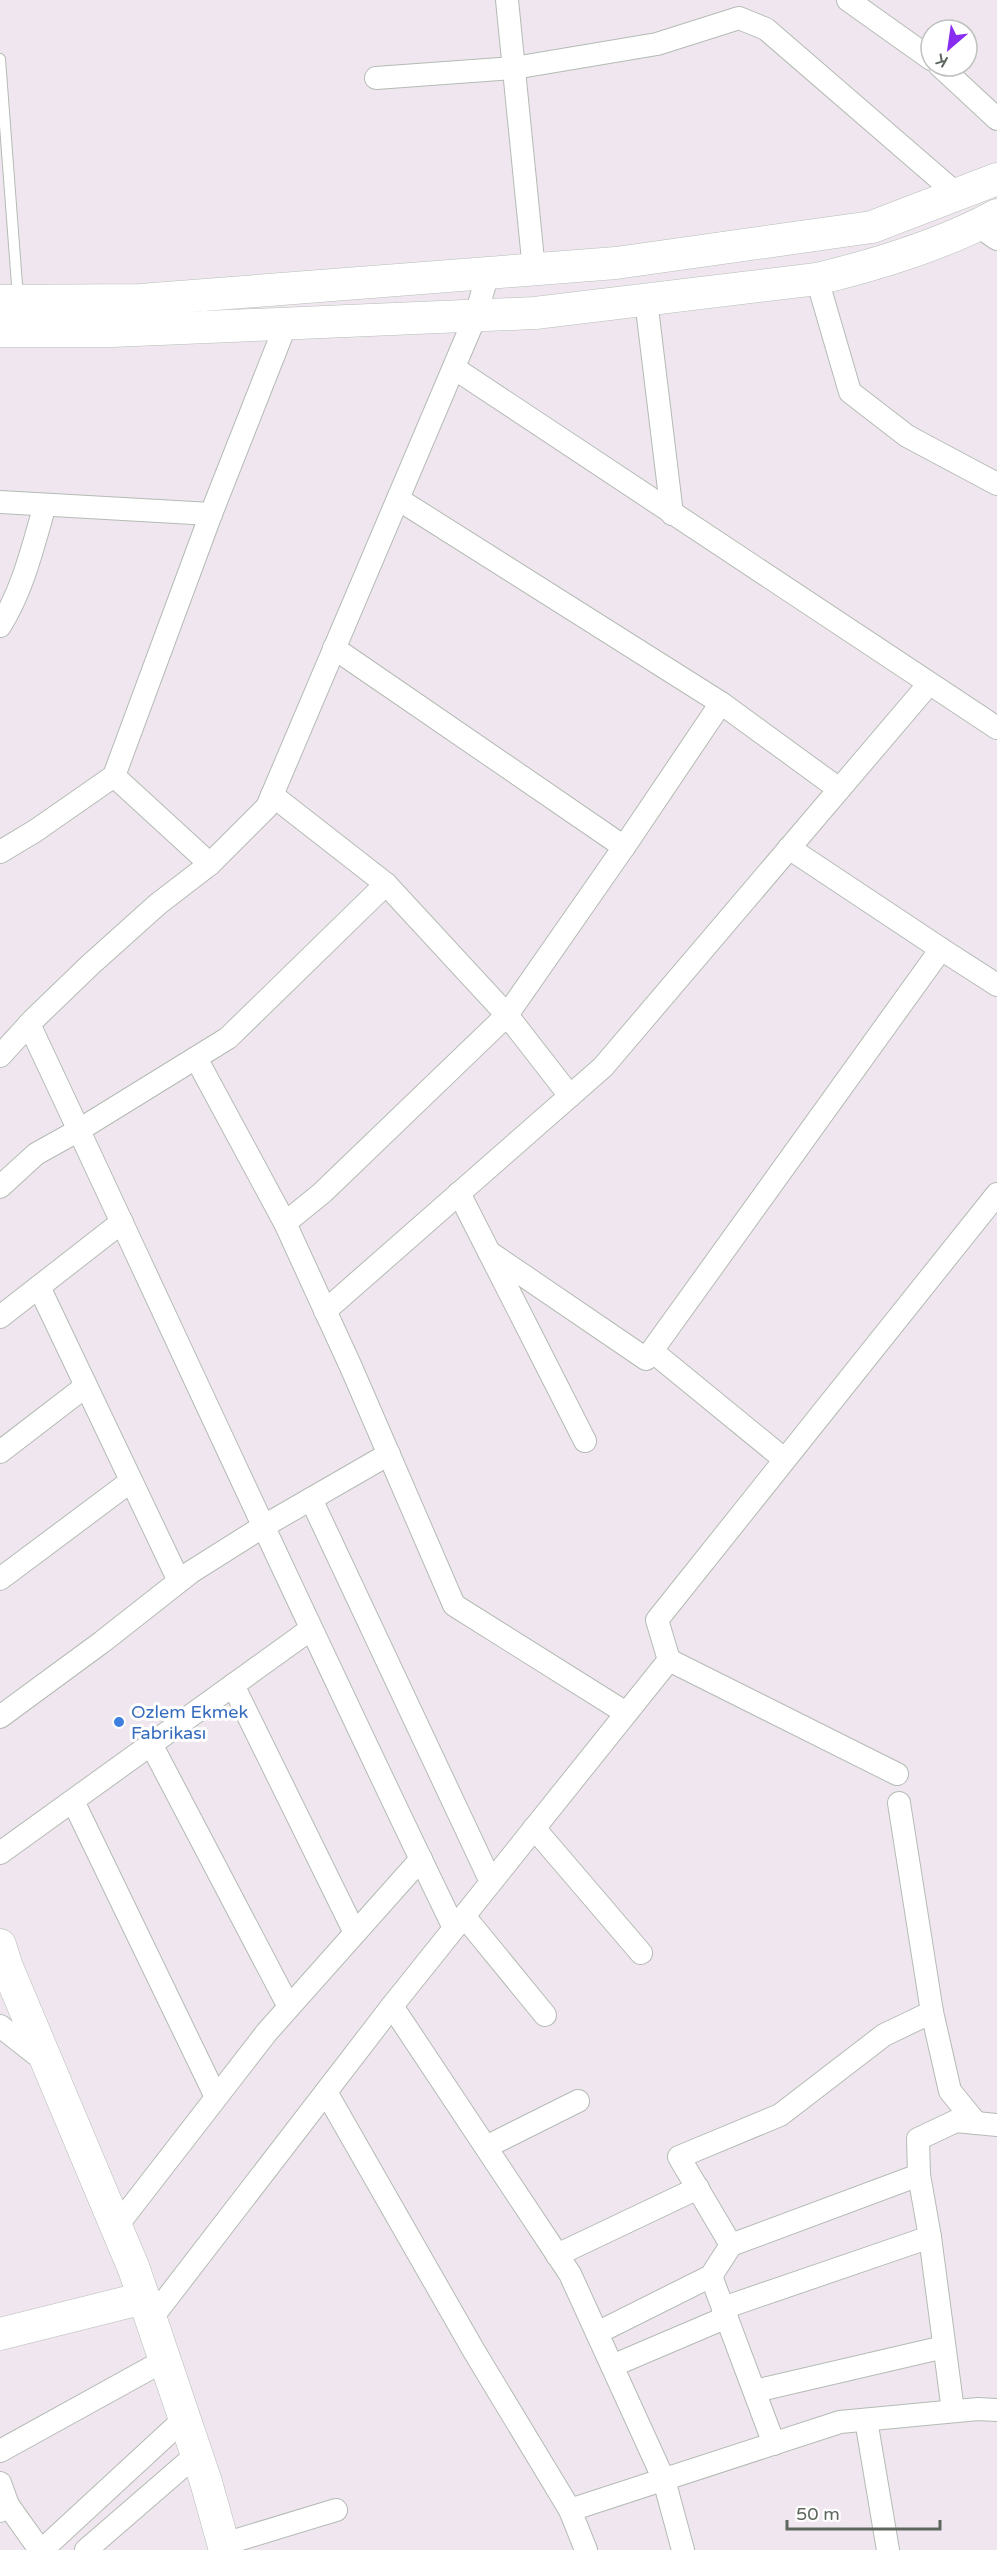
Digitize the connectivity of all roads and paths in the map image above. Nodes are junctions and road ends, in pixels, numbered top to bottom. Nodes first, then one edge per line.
1 (507, 0) edge
2 (848, 0) edge
3 (745, 9) edge
4 (919, 50) edge
5 (0, 59) edge
6 (513, 68) junction
7 (376, 78) dead end
8 (953, 78) edge
9 (997, 119) edge
10 (997, 179) edge
11 (958, 195) junction
12 (991, 227) edge
13 (534, 270) junction
14 (488, 273) junction
15 (817, 279) junction
16 (646, 300) junction
17 (9, 301) edge
18 (476, 315) junction
19 (286, 324) junction
20 (0, 331) edge
21 (454, 368) junction
22 (997, 484) edge
23 (398, 499) junction
24 (0, 502) edge
25 (45, 505) junction
26 (211, 514) junction
27 (672, 514) junction
28 (0, 626) edge
29 (334, 648) junction
30 (928, 685) junction
31 (721, 703) junction
32 (997, 728) edge
33 (114, 776) junction
34 (839, 789) junction
35 (272, 795) junction
36 (624, 847) junction
37 (789, 848) junction
38 (0, 852) edge
39 (210, 864) junction
40 (386, 884) junction
41 (941, 949) junction
42 (997, 985) edge
43 (507, 1015) junction
44 (29, 1024) junction
45 (0, 1056) edge
46 (196, 1058) junction
47 (570, 1096) junction
48 (79, 1130) junction
49 (0, 1187) edge
50 (459, 1193) junction
51 (997, 1194) edge
52 (122, 1222) junction
53 (285, 1223) junction
54 (489, 1252) junction
55 (39, 1287) junction
56 (325, 1311) junction
57 (0, 1317) edge
58 (652, 1352) junction
59 (86, 1386) junction
60 (585, 1442) dead end
61 (0, 1452) edge
62 (389, 1454) junction
63 (784, 1459) junction
64 (131, 1480) junction
65 (311, 1499) junction
66 (264, 1526) junction
67 (0, 1579) edge
68 (179, 1581) junction
69 (311, 1629) junction
70 (669, 1660) junction
71 (233, 1685) junction
72 (626, 1713) junction
73 (0, 1717) edge
74 (151, 1744) junction
75 (897, 1774) dead end
76 (73, 1801) junction
77 (899, 1803) dead end
78 (534, 1828) junction
79 (0, 1853) edge
80 (421, 1859) junction
81 (491, 1882) junction
82 (459, 1922) junction
83 (355, 1933) junction
84 (0, 1945) edge
85 (641, 1953) dead end
86 (392, 2006) junction
87 (289, 2007) junction
88 (932, 2012) junction
89 (545, 2014) dead end
90 (0, 2026) edge
91 (47, 2063) junction
92 (326, 2092) junction
93 (216, 2097) junction
94 (578, 2101) dead end
95 (987, 2124) edge
96 (486, 2147) junction
97 (919, 2175) junction
98 (698, 2188) junction
99 (116, 2227) junction
100 (930, 2237) junction
101 (731, 2245) junction
102 (557, 2254) junction
103 (711, 2276) junction
104 (147, 2309) junction
105 (725, 2313) junction
106 (597, 2333) junction
107 (0, 2334) edge
108 (944, 2347) junction
109 (165, 2360) junction
110 (612, 2366) junction
111 (755, 2391) junction
112 (997, 2410) edge
113 (952, 2411) junction
114 (184, 2418) junction
115 (866, 2420) junction
116 (774, 2444) junction
117 (0, 2451) edge
118 (197, 2454) junction
119 (664, 2480) junction
120 (0, 2483) edge
121 (4, 2508) edge
122 (336, 2510) dead end
123 (570, 2510) junction
124 (225, 2547) edge
125 (41, 2550) edge
126 (86, 2550) edge
127 (586, 2550) edge
128 (683, 2550) edge
129 (888, 2550) edge

1 - 6 street
2 - 4 street
3 - 6 street
3 - 11 street
5 - 17 lane
6 - 7 street
6 - 13 street
8 - 9 street
10 - 11 main road
11 - 13 main road
12 - 15 main road
13 - 14 main road
14 - 17 main road
14 - 18 street
15 - 16 main road
15 - 22 street
16 - 18 main road
16 - 27 street
18 - 19 main road
18 - 21 street
19 - 20 main road
19 - 26 street
21 - 23 street
21 - 27 street
23 - 29 street
23 - 31 street
24 - 25 street
25 - 26 street
25 - 28 street
26 - 33 street
27 - 30 street
29 - 35 street
29 - 36 street
30 - 32 street
30 - 34 street
31 - 34 street
31 - 36 street
33 - 38 street
33 - 39 street
34 - 37 street
35 - 39 street
35 - 40 street
36 - 43 street
37 - 41 street
37 - 47 street
39 - 44 street
40 - 43 street
40 - 46 street
41 - 42 street
41 - 58 street
43 - 47 street
43 - 53 street
44 - 45 street
44 - 48 street
46 - 48 street
46 - 53 street
47 - 50 street
48 - 49 street
48 - 52 street
50 - 54 street
50 - 56 street
51 - 63 street
52 - 55 street
52 - 66 street
53 - 56 street
54 - 58 street
54 - 60 street
55 - 57 street
55 - 59 street
56 - 62 street
58 - 63 street
59 - 61 street
59 - 64 street
62 - 65 street
62 - 72 street
63 - 70 street
64 - 67 street
64 - 68 street
65 - 66 street
65 - 81 street
66 - 68 street
66 - 69 street
68 - 73 street
69 - 71 street
69 - 80 street
70 - 72 street
70 - 75 street
71 - 74 street
71 - 83 street
72 - 78 street
74 - 76 street
74 - 87 street
76 - 79 street
76 - 93 street
77 - 88 street
78 - 81 street
78 - 85 street
80 - 82 street
80 - 83 street
81 - 82 street
82 - 86 street
82 - 89 street
83 - 87 street
84 - 91 main road
86 - 92 street
86 - 96 street
87 - 93 street
88 - 95 street
88 - 98 street
90 - 91 street
91 - 99 main road
92 - 104 street
92 - 123 street
93 - 99 street
94 - 96 street
95 - 97 street
96 - 102 street
97 - 100 street
97 - 101 street
98 - 101 street
98 - 102 street
99 - 104 main road
100 - 105 street
100 - 108 street
101 - 103 street
102 - 106 street
103 - 105 street
103 - 106 street
104 - 107 main road
104 - 109 main road
105 - 110 street
105 - 111 street
106 - 110 street
108 - 111 street
108 - 113 street
109 - 114 main road
109 - 117 street
110 - 119 street
111 - 116 street
112 - 113 street
113 - 115 street
114 - 118 main road
114 - 125 street
115 - 116 street
115 - 129 street
116 - 119 street
118 - 124 main road
118 - 126 street
119 - 123 street
119 - 128 street
120 - 121 street
121 - 125 street
122 - 124 street
123 - 127 street

